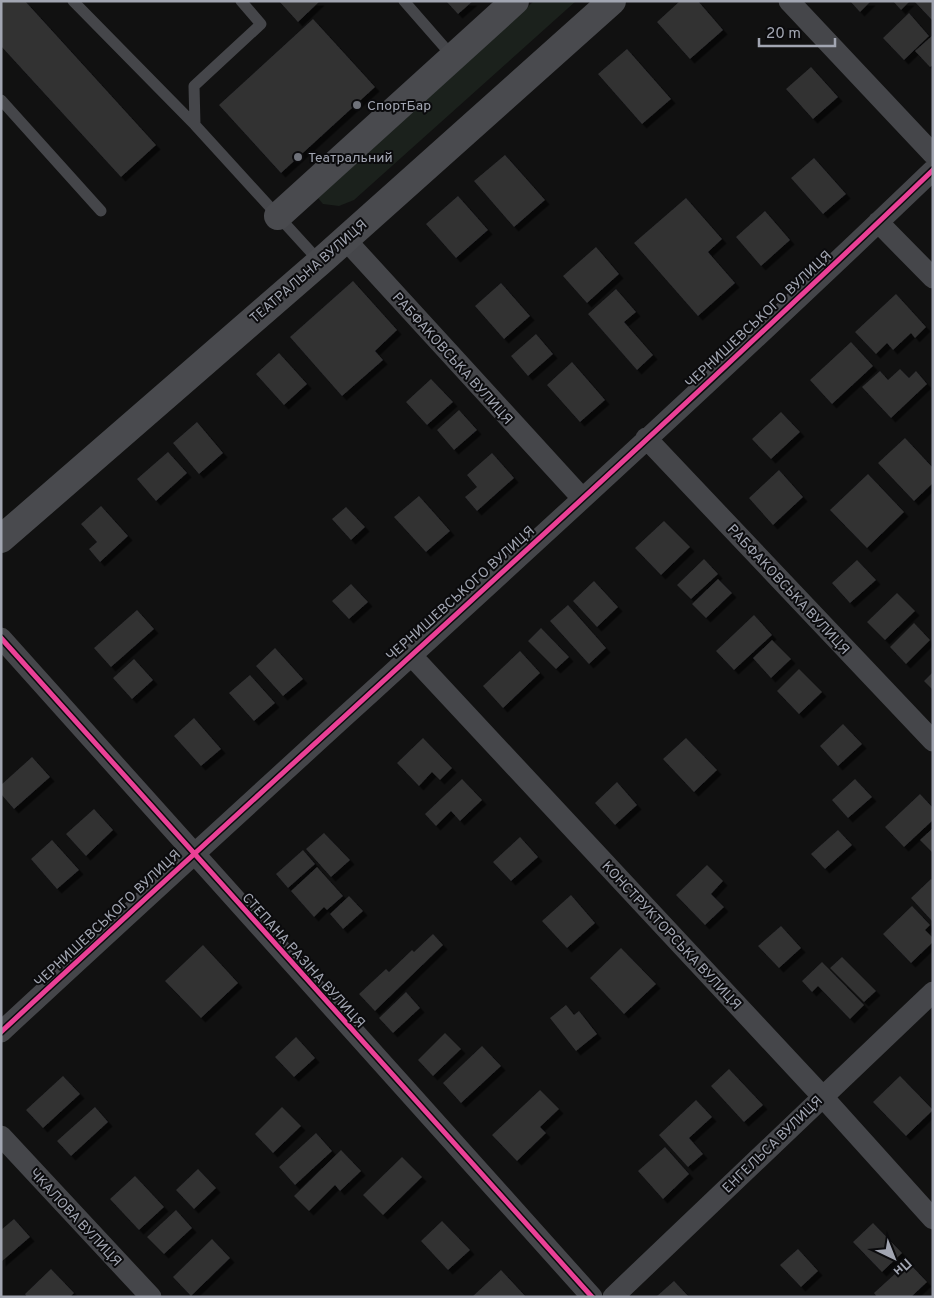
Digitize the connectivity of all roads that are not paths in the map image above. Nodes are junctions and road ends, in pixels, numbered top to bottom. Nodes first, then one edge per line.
1 (73, 1) edge
2 (241, 1) edge
3 (404, 1) edge
4 (515, 1) edge
5 (612, 1) edge
6 (788, 1) edge
7 (453, 57) junction
8 (1, 100) edge
9 (195, 125) junction
10 (933, 154) edge
11 (933, 170) edge
12 (101, 211) dead end
13 (278, 216) junction
14 (878, 222) junction
15 (345, 239) junction
16 (320, 262) junction
17 (933, 278) edge
18 (646, 438) junction
19 (582, 498) junction
20 (1, 539) edge
21 (1, 638) edge
22 (410, 654) junction
23 (933, 741) edge
24 (193, 853) junction
25 (933, 992) edge
26 (1, 1032) edge
27 (822, 1096) junction
28 (1, 1136) edge
29 (933, 1219) edge
30 (151, 1297) edge
31 (592, 1297) edge
32 (613, 1297) edge

1 - 9 lane
2 - 9 lane
3 - 7 lane
4 - 7 street
5 - 15 street, ТЕАТРАЛЬНА ВУЛИЦЯ
6 - 10 street
7 - 13 street
8 - 12 lane
9 - 13 lane
11 - 14 street, ЧЕРНИШЕВСЬКОГО ВУЛИЦЯ
13 - 16 lane
14 - 17 street
14 - 18 street, ЧЕРНИШЕВСЬКОГО ВУЛИЦЯ
15 - 16 street, ТЕАТРАЛЬНА ВУЛИЦЯ
15 - 19 street, РАБФАКОВСЬКА ВУЛИЦЯ
16 - 20 street, ТЕАТРАЛЬНА ВУЛИЦЯ
18 - 19 street, ЧЕРНИШЕВСЬКОГО ВУЛИЦЯ
18 - 23 street, РАБФАКОВСЬКА ВУЛИЦЯ
19 - 22 street, ЧЕРНИШЕВСЬКОГО ВУЛИЦЯ
21 - 24 street, СТЕПАНА РАЗІНА ВУЛИЦЯ
22 - 24 street, ЧЕРНИШЕВСЬКОГО ВУЛИЦЯ
22 - 27 street, КОНСТРУКТОРСЬКА ВУЛИЦЯ
24 - 26 street, ЧЕРНИШЕВСЬКОГО ВУЛИЦЯ
24 - 31 street, СТЕПАНА РАЗІНА ВУЛИЦЯ
25 - 27 street, ЕНГЕЛЬСА ВУЛИЦЯ
27 - 29 street, КОНСТРУКТОРСЬКА ВУЛИЦЯ
27 - 32 street, ЕНГЕЛЬСА ВУЛИЦЯ
28 - 30 street, ЧКАЛОВА ВУЛИЦЯ

